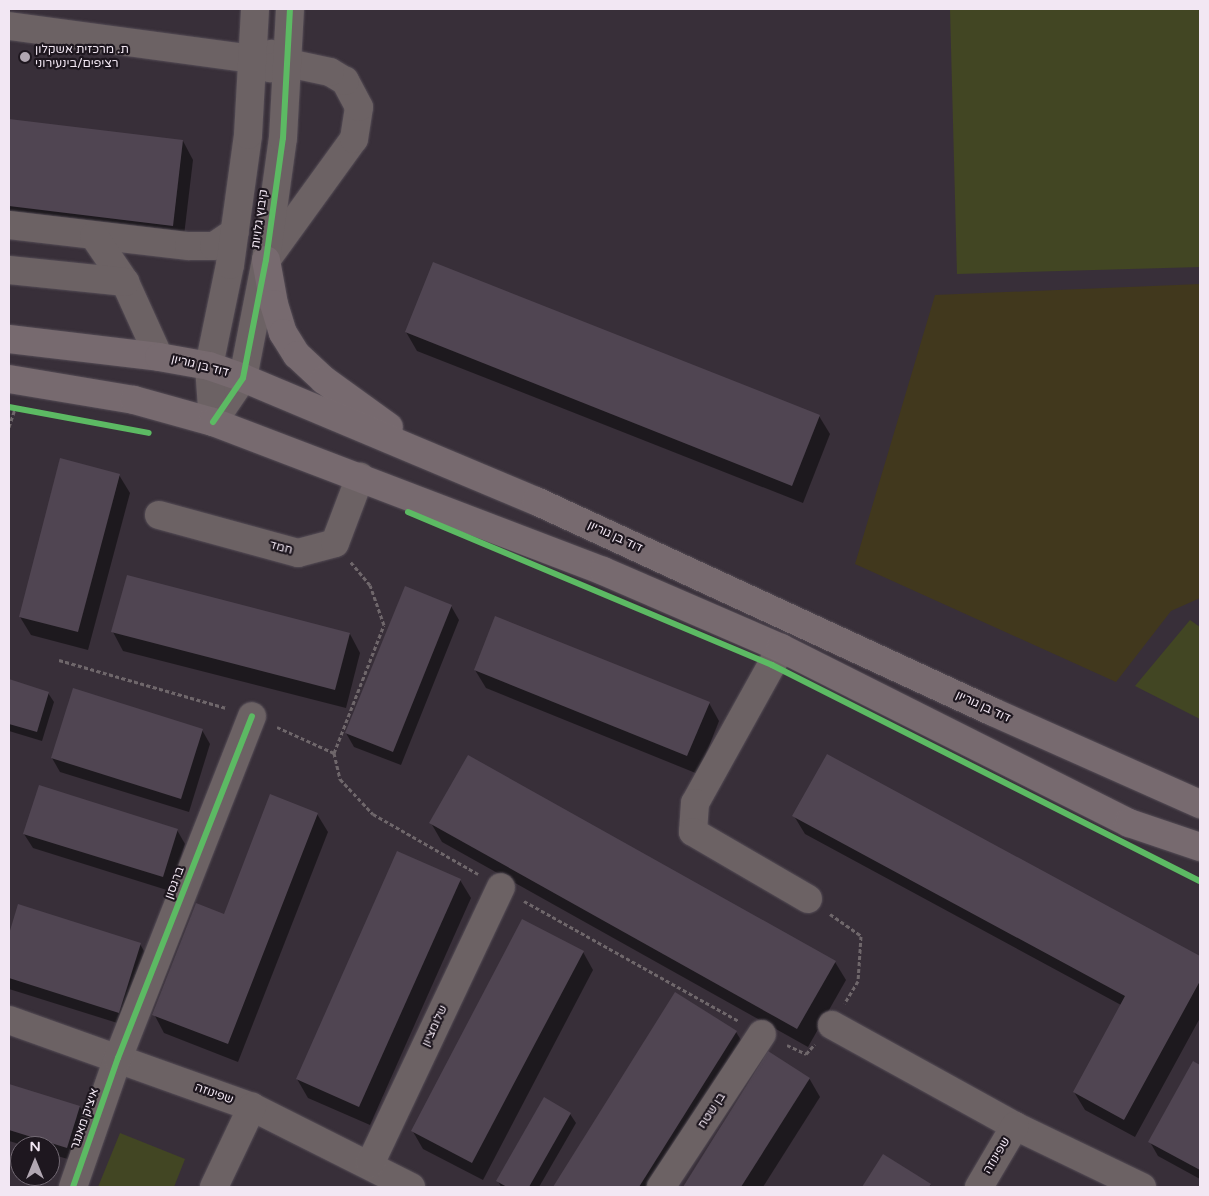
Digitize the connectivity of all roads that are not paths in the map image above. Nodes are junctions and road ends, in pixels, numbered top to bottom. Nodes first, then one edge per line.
1 (255, 9) edge
2 (290, 9) edge
3 (9, 26) edge
4 (288, 51) junction
5 (252, 70) junction
6 (9, 225) edge
7 (235, 232) junction
8 (94, 236) junction
9 (266, 260) junction
10 (9, 270) edge
11 (125, 282) junction
12 (9, 340) edge
13 (159, 357) junction
14 (209, 366) junction
15 (243, 378) junction
16 (9, 379) edge
17 (213, 422) junction
18 (429, 456) junction
19 (360, 477) junction
20 (160, 514) dead end
21 (781, 648) junction
22 (252, 716) dead end
23 (1196, 801) edge
24 (1200, 847) edge
25 (501, 887) dead end
26 (808, 899) dead end
27 (9, 1020) edge
28 (832, 1025) dead end
29 (762, 1034) dead end
30 (118, 1058) junction
31 (252, 1107) junction
32 (1015, 1126) junction
33 (370, 1164) junction
34 (73, 1187) edge
35 (214, 1187) edge
36 (411, 1187) edge
37 (661, 1187) edge
38 (979, 1187) edge
39 (1142, 1187) edge

1 - 5 street, קיבוץ גלויות
2 - 4 street, קיבוץ גלויות
3 - 5 street
4 - 5 street
4 - 9 street, קיבוץ גלויות
4 - 9 street
5 - 7 street, קיבוץ גלויות
6 - 8 street
7 - 8 street
7 - 14 street, קיבוץ גלויות
8 - 11 street
9 - 15 street, קיבוץ גלויות
9 - 18 main road
10 - 11 street
11 - 13 street
12 - 13 main road, דוד בן גוריון
13 - 14 main road, דוד בן גוריון
14 - 15 main road, דוד בן גוריון
14 - 17 street, קיבוץ גלויות
15 - 17 street, קיבוץ גלויות
15 - 18 main road, דוד בן גוריון
16 - 17 main road
17 - 19 main road
18 - 23 main road, דוד בן גוריון
19 - 20 street, חמד
19 - 21 main road
21 - 24 main road
21 - 26 street
22 - 30 street, ברגסון
25 - 33 street, שלומציון
27 - 30 street, שפינוזה
28 - 32 street
29 - 37 street, בן שטח
30 - 31 street, שפינוזה
30 - 34 street, איציק מאנגר
31 - 33 street, שפינוזה
31 - 35 street
32 - 38 street, שפינוזה
32 - 39 street
33 - 36 street, שפינוזה

